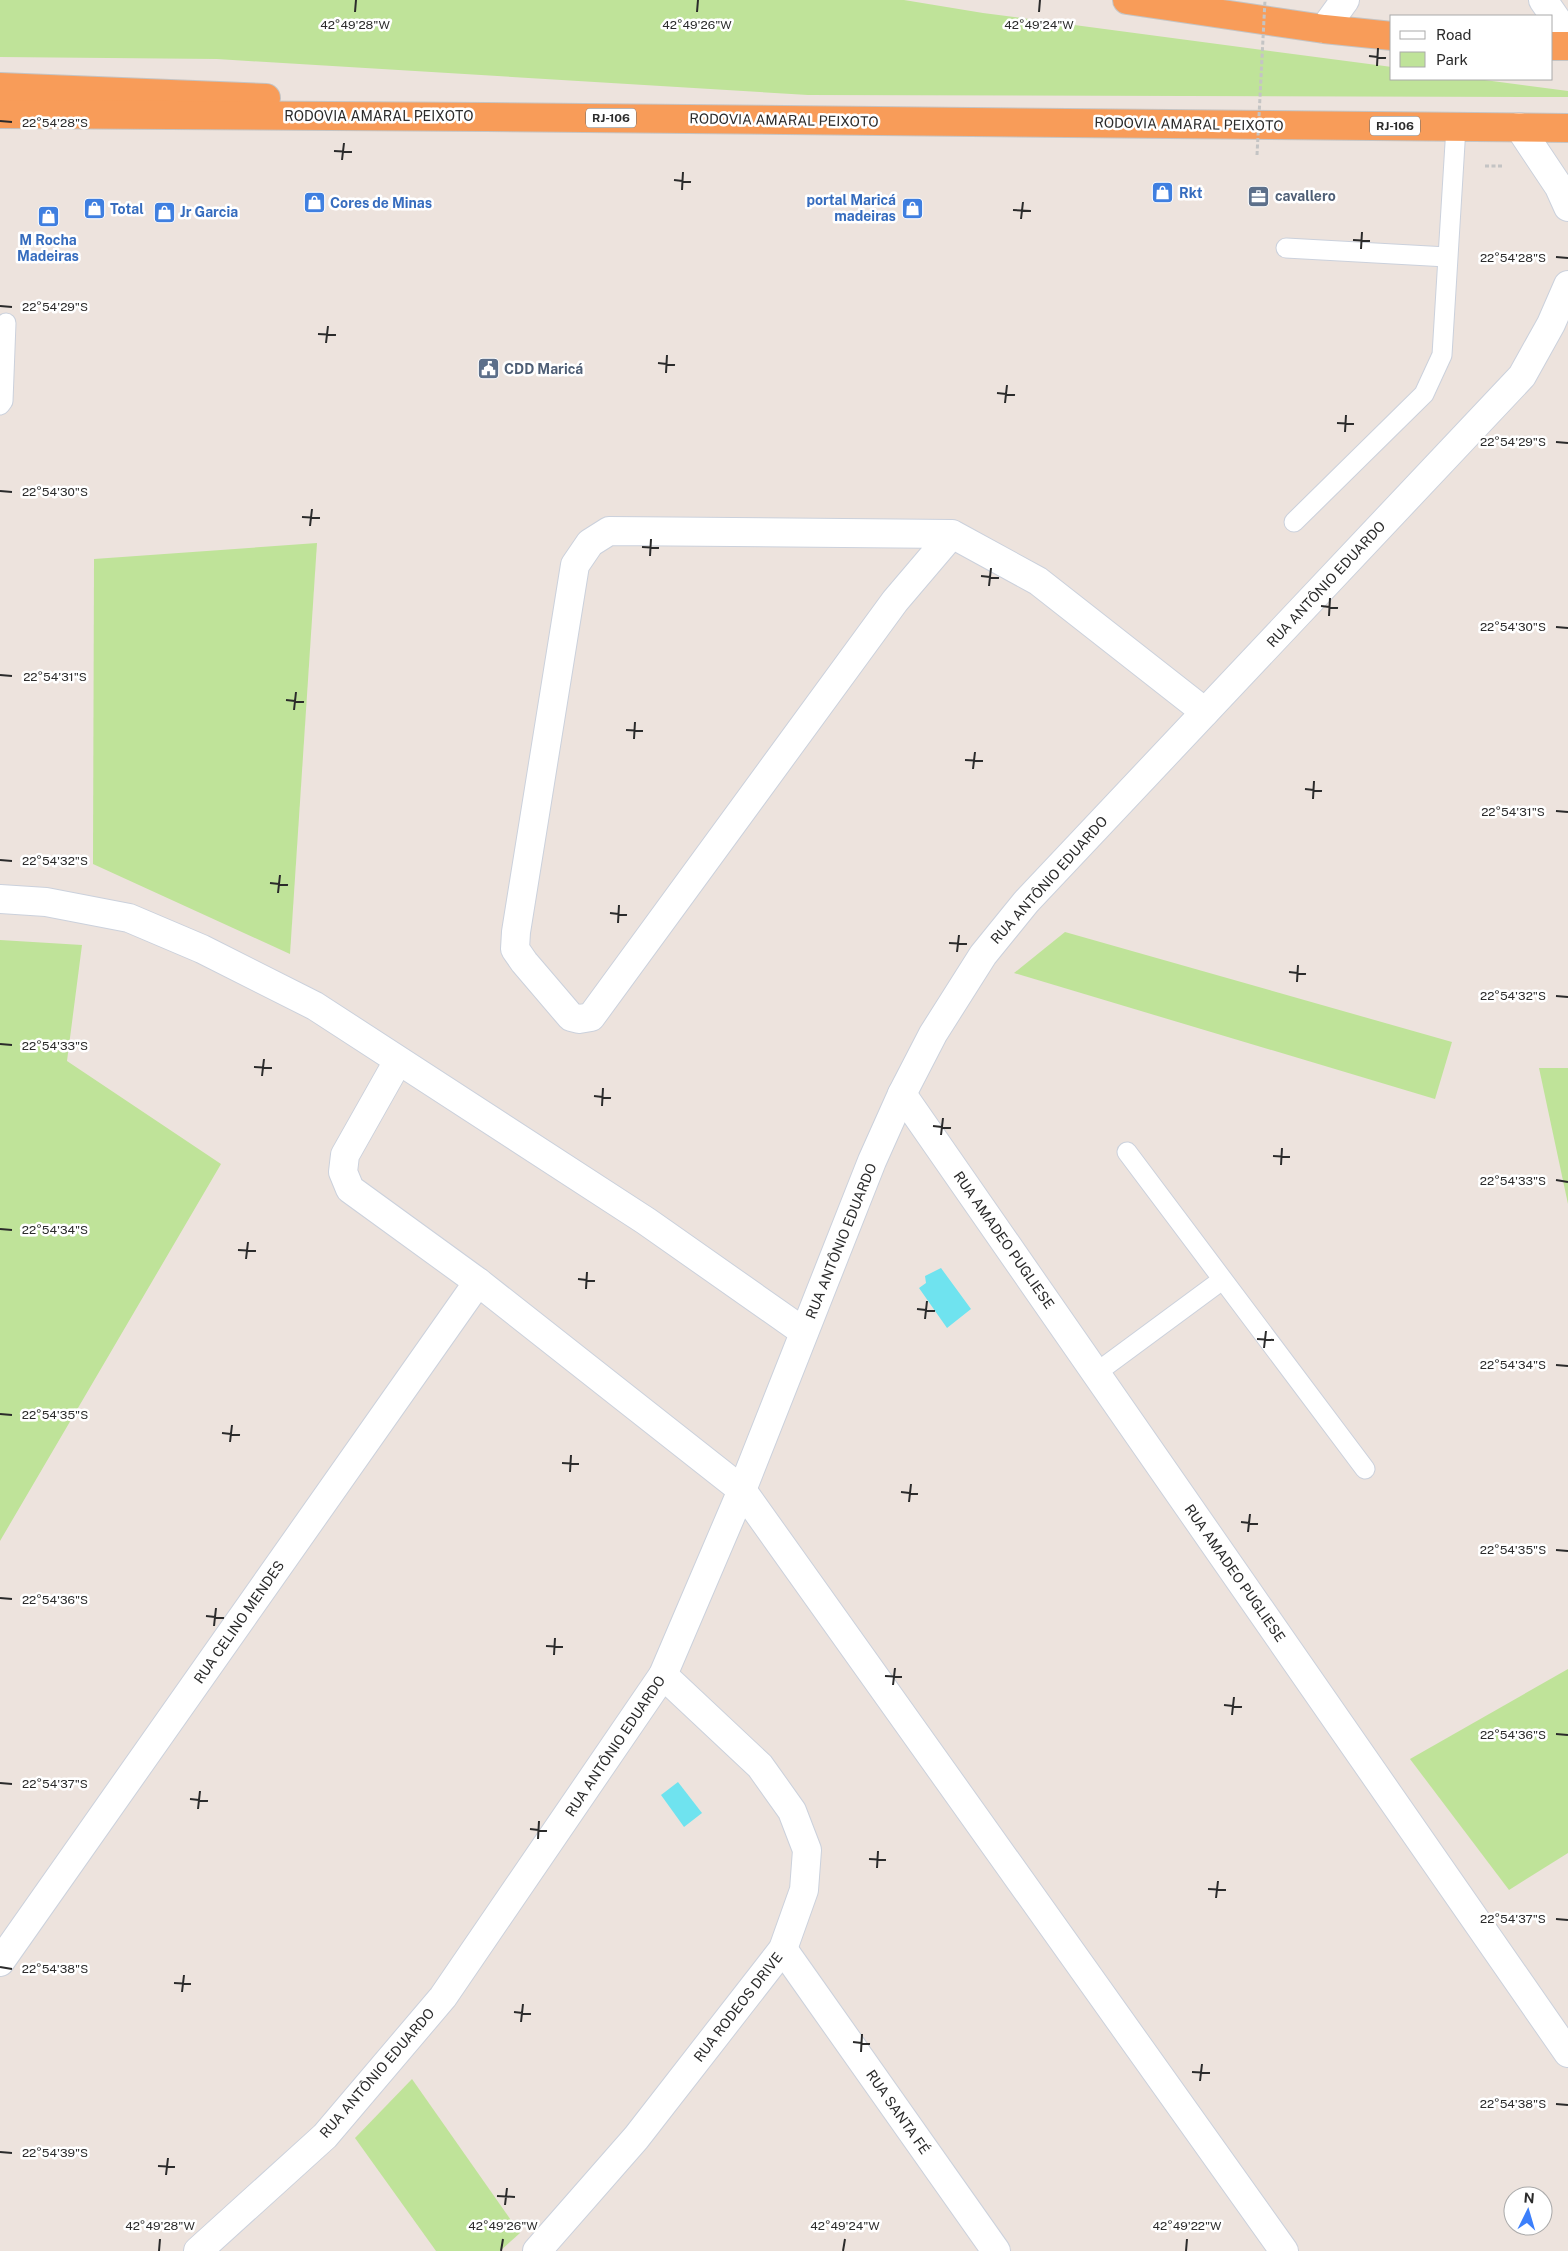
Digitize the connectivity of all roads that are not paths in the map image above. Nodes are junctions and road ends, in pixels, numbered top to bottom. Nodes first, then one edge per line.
1 (1127, 0) edge
2 (1345, 0) edge
3 (1543, 0) edge
4 (1324, 28) junction
5 (1390, 36) edge
6 (1568, 36) edge
7 (1553, 46) edge
8 (1568, 46) edge
9 (0, 87) edge
10 (0, 114) edge
11 (486, 117) junction
12 (1456, 126) junction
13 (1519, 127) junction
14 (1568, 128) edge
15 (1568, 207) edge
16 (1286, 248) dead end
17 (1447, 257) junction
18 (1568, 285) edge
19 (6, 323) dead end
20 (0, 405) edge
21 (1294, 522) dead end
22 (952, 534) junction
23 (1205, 712) junction
24 (0, 900) edge
25 (398, 1061) junction
26 (902, 1094) junction
27 (1127, 1152) dead end
28 (1222, 1280) junction
29 (478, 1282) junction
30 (804, 1332) junction
31 (1096, 1373) junction
32 (1365, 1469) dead end
33 (742, 1490) junction
34 (663, 1675) junction
35 (783, 1949) junction
36 (0, 1962) edge
37 (1568, 2052) edge
38 (198, 2251) edge
39 (537, 2251) edge
40 (996, 2251) edge
41 (1284, 2251) edge

1 - 4 highway
2 - 4 street
3 - 6 street
4 - 5 highway
7 - 8 highway
9 - 11 highway
10 - 11 highway, RODOVIA AMARAL PEIXOTO / RJ-106
11 - 12 highway, RODOVIA AMARAL PEIXOTO / RJ-106
12 - 13 highway, RODOVIA AMARAL PEIXOTO / RJ-106
12 - 17 lane
13 - 14 highway, RODOVIA AMARAL PEIXOTO / RJ-106
13 - 15 street
16 - 17 lane
17 - 21 lane
18 - 23 street, RUA ANTÔNIO EDUARDO
19 - 20 lane
22 - 22 street
22 - 23 street
23 - 26 street, RUA ANTÔNIO EDUARDO
24 - 25 street
25 - 29 street
25 - 30 street
26 - 30 street, RUA ANTÔNIO EDUARDO
26 - 31 street, RUA AMADEO PUGLIESE
27 - 28 lane
28 - 31 lane
28 - 32 lane
29 - 33 street
29 - 36 street, RUA CELINO MENDES
30 - 33 street, RUA ANTÔNIO EDUARDO
31 - 37 street, RUA AMADEO PUGLIESE
33 - 34 street, RUA ANTÔNIO EDUARDO
33 - 41 street
34 - 35 street, RUA RODEOS DRIVE
34 - 38 street, RUA ANTÔNIO EDUARDO
35 - 39 street, RUA RODEOS DRIVE
35 - 40 street, RUA SANTA FÉ

